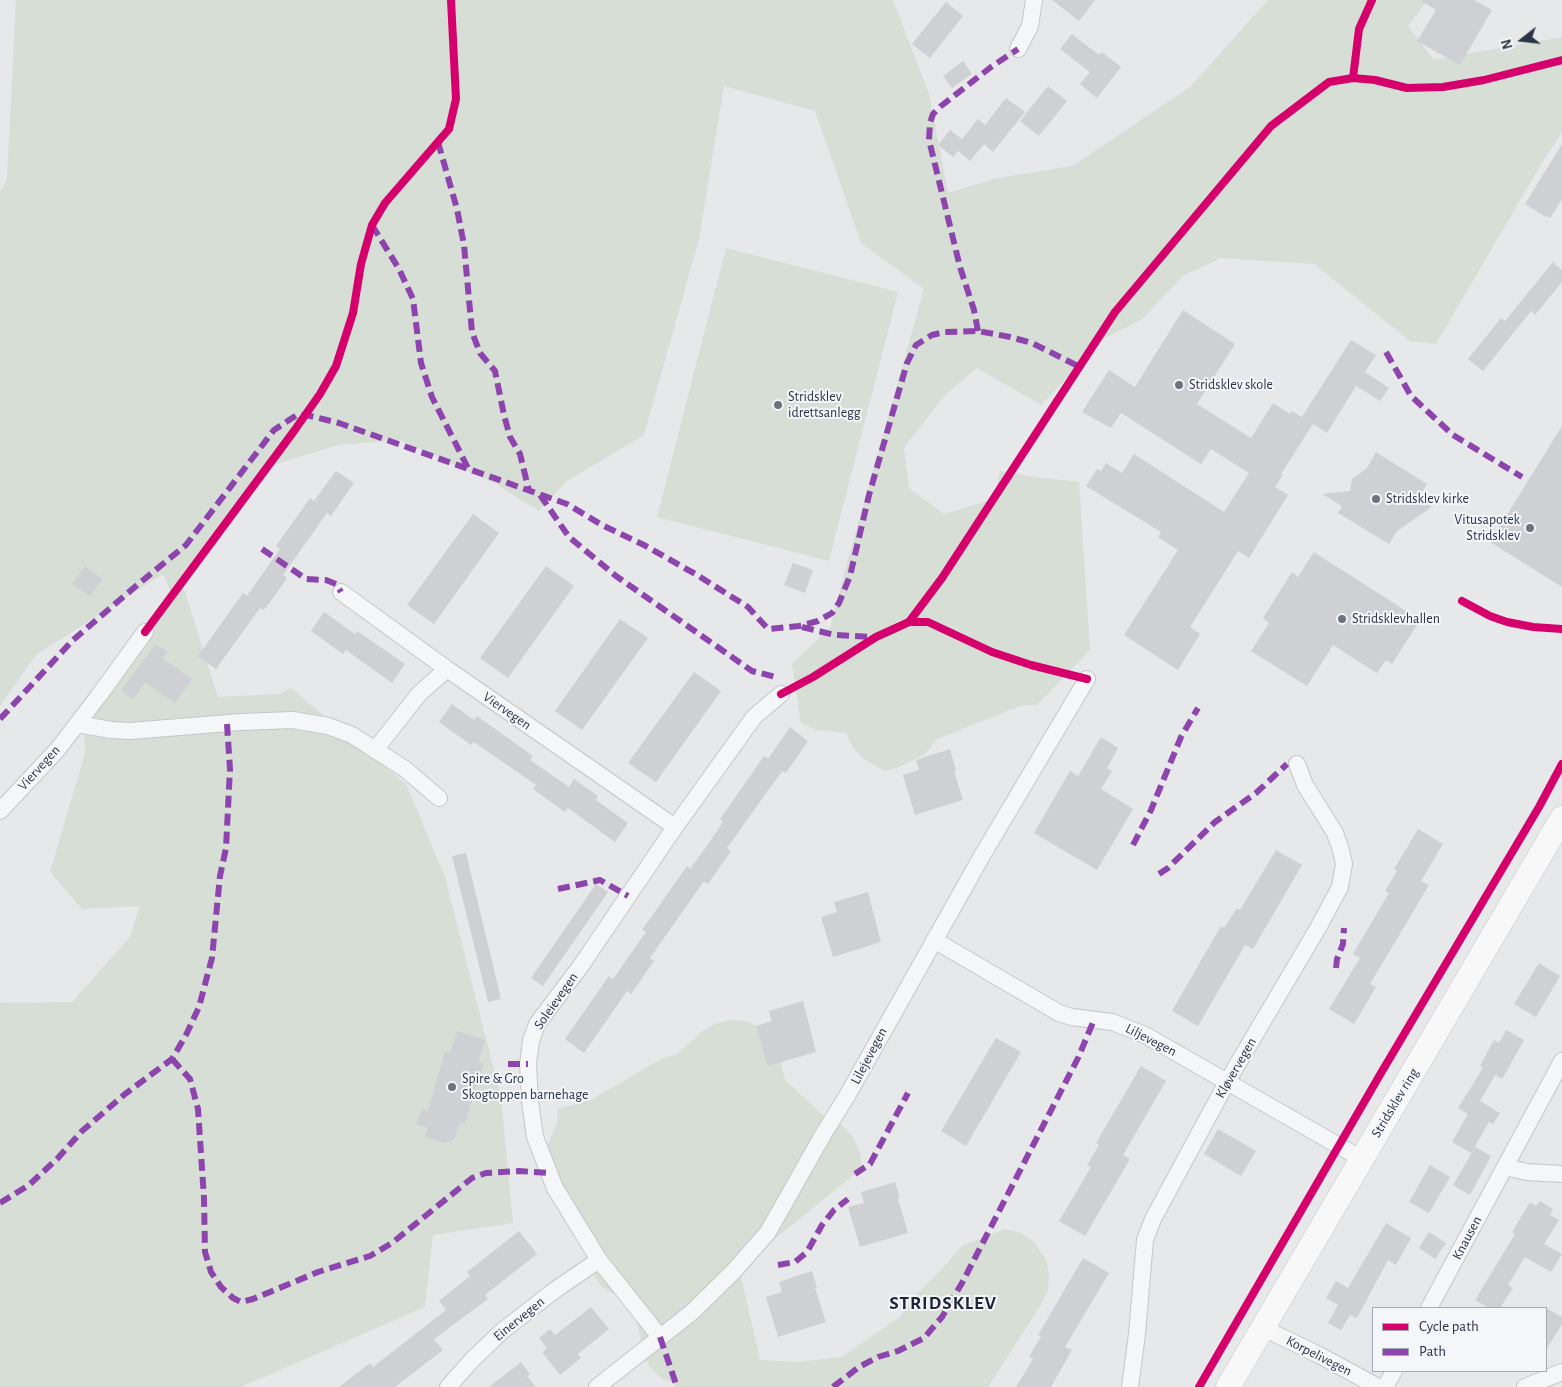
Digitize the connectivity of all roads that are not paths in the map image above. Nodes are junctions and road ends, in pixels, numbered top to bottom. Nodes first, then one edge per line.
1 (1034, 0) edge
2 (1018, 49) dead end
3 (341, 592) dead end
4 (145, 632) dead end
5 (447, 669) junction
6 (1087, 679) dead end
7 (781, 694) dead end
8 (77, 724) junction
9 (375, 750) junction
10 (1297, 764) dead end
11 (439, 798) dead end
12 (0, 810) edge
13 (1562, 818) edge
14 (675, 827) junction
15 (934, 940) junction
16 (1562, 1061) edge
17 (1227, 1082) junction
18 (1362, 1159) junction
19 (1505, 1167) junction
20 (1562, 1174) edge
21 (599, 1260) junction
22 (1430, 1307) edge
23 (1263, 1328) junction
24 (660, 1337) junction
25 (1393, 1372) edge
26 (1562, 1372) edge
27 (1378, 1386) edge
28 (448, 1387) edge
29 (597, 1387) edge
30 (1130, 1387) edge
31 (1228, 1387) edge
32 (1525, 1387) edge

1 - 2 street
3 - 5 street, Viervegen
4 - 8 street, Viervegen
5 - 9 street
5 - 14 street, Viervegen
6 - 15 street, Lilejevegen
7 - 14 street, Soleievegen
8 - 9 street
8 - 12 street, Viervegen
9 - 11 street
10 - 17 street, Kløvervegen
13 - 18 street, Stridsklev ring
14 - 21 street, Soleievegen
15 - 17 street, Liljevegen
15 - 24 street, Lilejevegen
16 - 19 street, Knausen
17 - 18 street, Liljevegen
17 - 30 street, Kløvervegen
18 - 23 street, Stridsklev ring
19 - 20 street
19 - 22 street, Knausen
21 - 24 street, Soleievegen
21 - 28 street, Einervegen
23 - 27 street, Korpelivegen
23 - 31 street, Stridsklev ring
24 - 29 street, Lilejevegen
25 - 27 street
26 - 32 street

